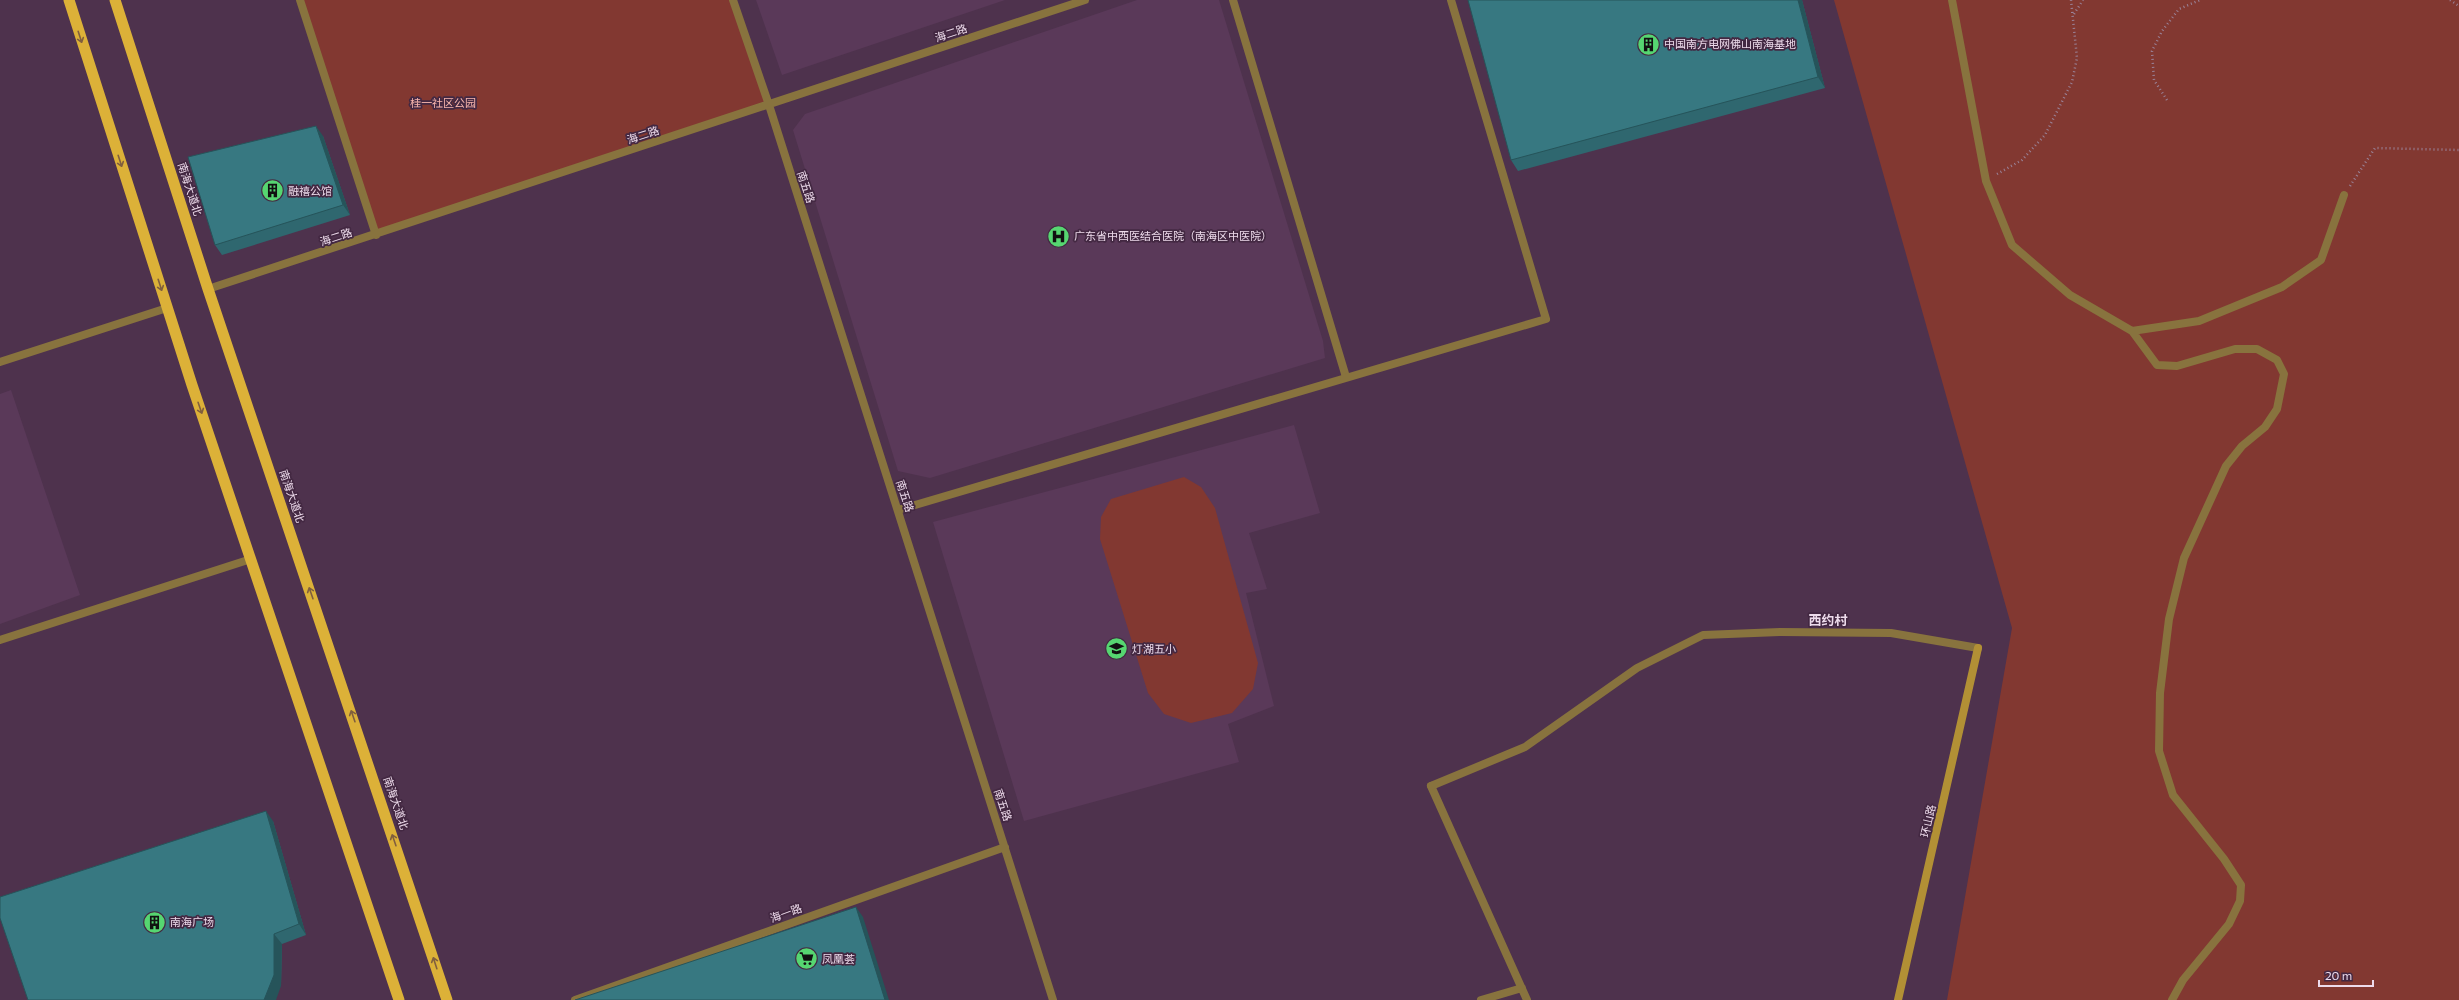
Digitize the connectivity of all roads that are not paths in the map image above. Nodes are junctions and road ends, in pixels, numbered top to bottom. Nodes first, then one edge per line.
1 (69, 0) edge
2 (115, 0) edge
3 (300, 0) edge
4 (732, 0) edge
5 (1085, 0) edge
6 (1233, 0) edge
7 (1451, 0) edge
8 (1952, 0) edge
9 (769, 105) junction
10 (2344, 195) road end
11 (376, 235) junction
12 (208, 289) junction
13 (167, 308) junction
14 (2132, 331) junction
15 (0, 362) edge
16 (1346, 377) junction
17 (898, 510) junction
18 (251, 559) junction
19 (0, 640) edge
20 (1978, 648) joint
21 (1005, 848) junction
22 (1522, 988) junction
23 (399, 1000) edge
24 (447, 1000) edge
25 (575, 1000) edge
26 (1053, 1000) edge
27 (1481, 1000) edge
28 (1527, 1000) edge
29 (1898, 1000) edge
30 (2172, 1000) edge

1 -> 13 highway
2 - 12 highway, 南海大道北
3 - 11 street
4 - 9 street, 南五路
5 - 9 street, 海二路
6 - 16 street
7 - 16 street
8 - 14 street
9 - 11 street, 海二路
9 - 17 street, 南五路
10 - 14 street
11 - 12 street, 海二路
24 -> 12 highway, 南海大道北
13 - 15 street
13 -> 18 highway
14 - 30 street
16 - 17 street
17 - 21 street, 南五路
18 - 19 street
18 - 23 highway
20 - 22 street
20 - 29 main road, 环山路
21 - 25 street, 海一路
21 - 26 street, 南五路
22 - 27 street
22 - 28 street

